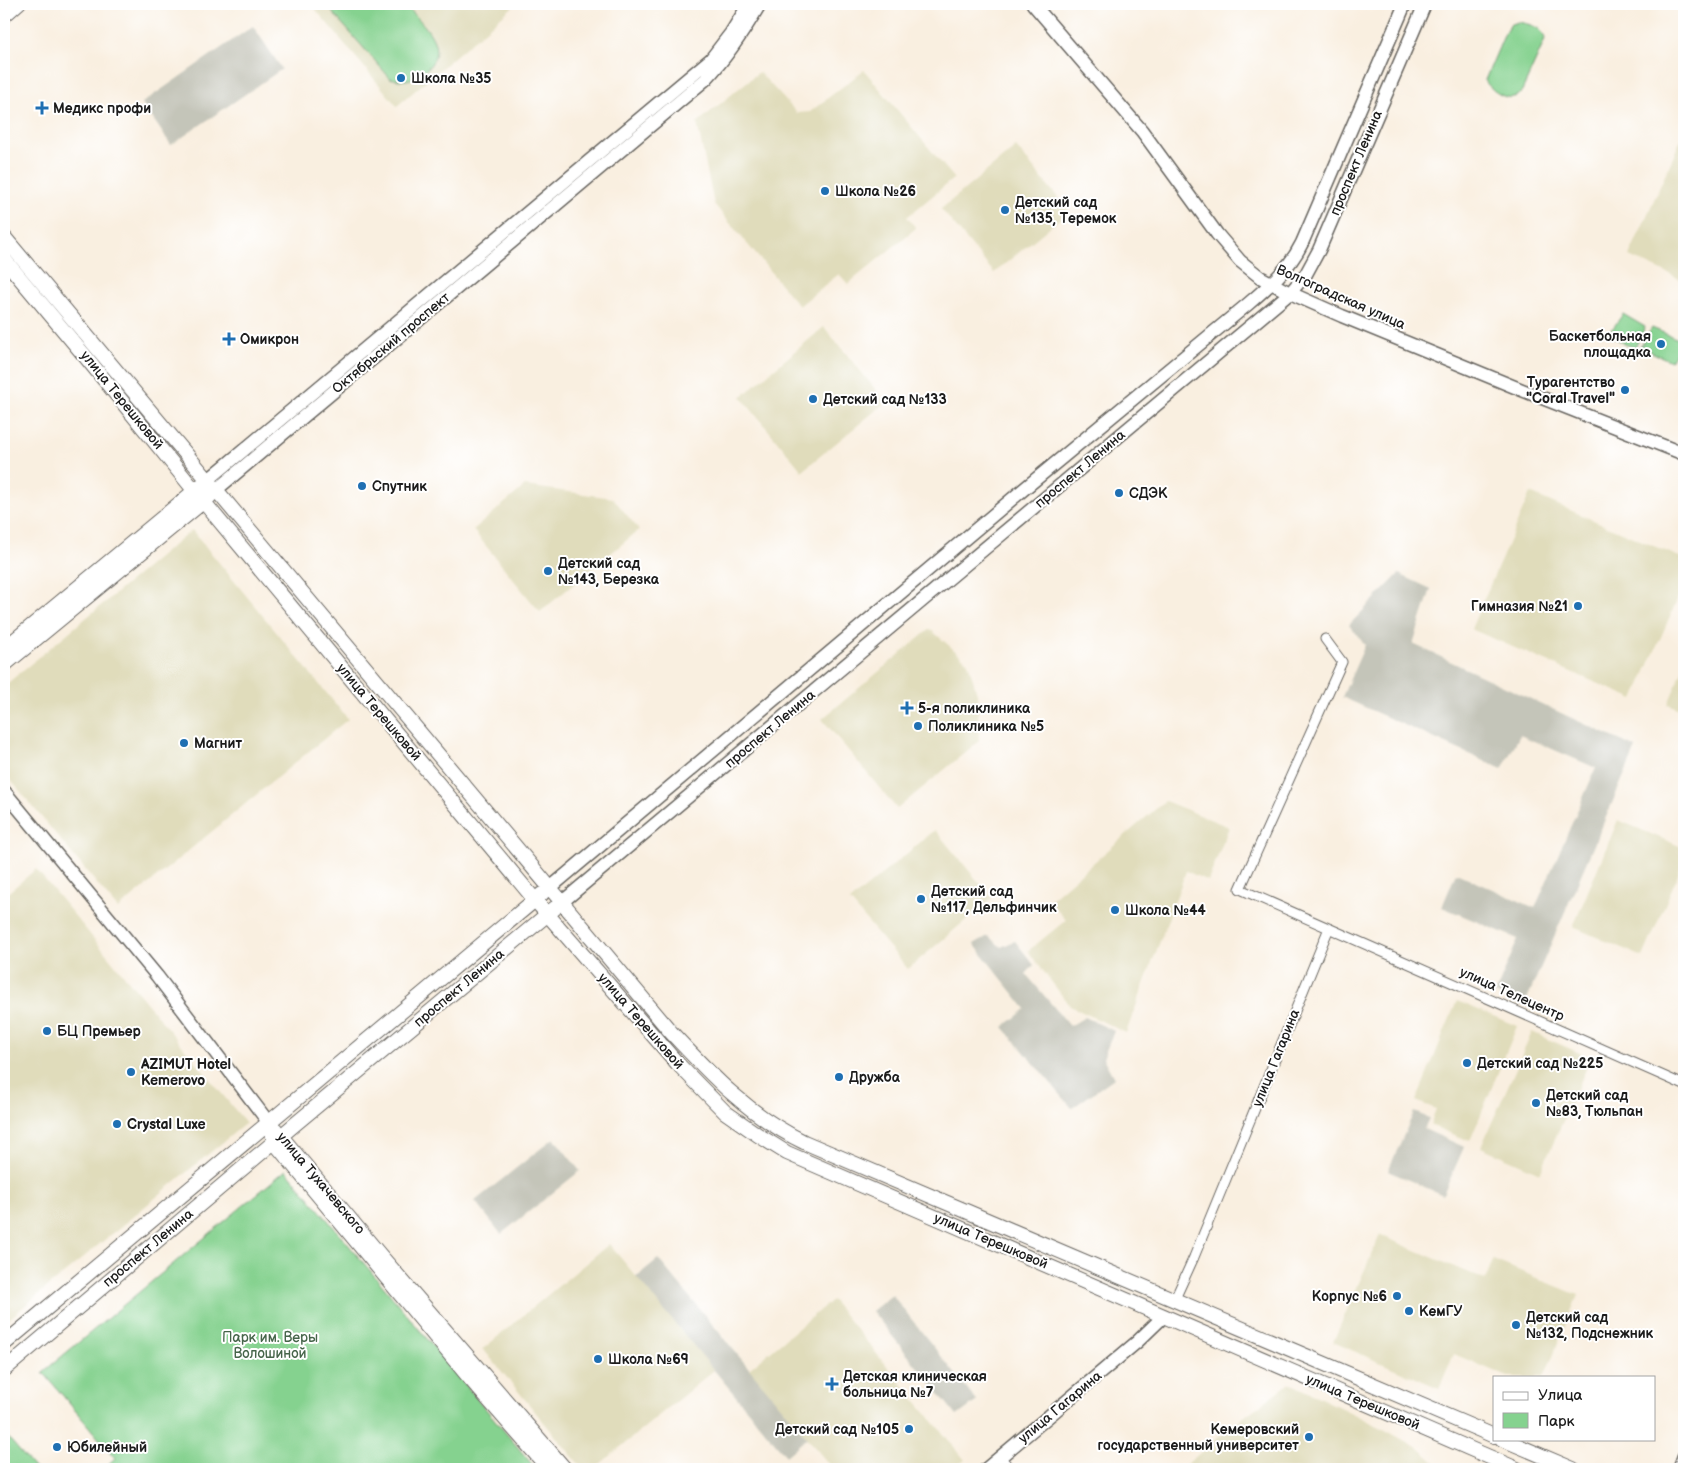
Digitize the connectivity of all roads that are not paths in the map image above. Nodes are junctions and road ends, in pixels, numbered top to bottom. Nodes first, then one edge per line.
1 (22, 4) edge
2 (749, 4) edge
3 (760, 4) edge
4 (1033, 4) edge
5 (1405, 4) edge
6 (1425, 4) edge
7 (4, 19) edge
8 (4, 237) edge
9 (4, 259) edge
10 (1272, 283) junction
11 (1290, 293) junction
12 (1684, 454) edge
13 (212, 485) junction
14 (199, 496) junction
15 (1325, 639) dead end
16 (4, 649) edge
17 (4, 666) edge
18 (808, 672) junction
19 (792, 710) junction
20 (4, 791) edge
21 (550, 888) junction
22 (535, 900) junction
23 (561, 903) junction
24 (548, 914) junction
25 (1329, 928) junction
26 (1684, 1085) edge
27 (269, 1123) junction
28 (278, 1139) junction
29 (1174, 1301) junction
30 (1164, 1316) junction
31 (4, 1344) edge
32 (4, 1370) edge
33 (1493, 1436) edge
34 (1504, 1440) edge
35 (1684, 1456) edge
36 (1000, 1457) junction
37 (548, 1469) edge
38 (565, 1469) edge
39 (986, 1469) edge
40 (1010, 1469) edge
41 (1517, 1469) edge
42 (1573, 1469) edge
43 (1679, 1469) edge

1 - 7 street
2 - 13 main road, Октябрьский проспект
3 - 13 main road, Октябрьский проспект
4 - 10 main road, Волгоградская улица
5 - 10 main road, проспект Ленина
6 - 11 main road, проспект Ленина
8 - 13 main road, улица Терешковой
9 - 14 main road, улица Терешковой
10 - 11 main road, Волгоградская улица
10 - 18 main road, проспект Ленина
11 - 12 main road, Волгоградская улица
11 - 19 main road, проспект Ленина
13 - 14 main road, Октябрьский проспект
13 - 21 main road, улица Терешковой
14 - 16 main road, Октябрьский проспект
14 - 17 main road, Октябрьский проспект
14 - 22 main road, улица Терешковой
15 - 25 street
18 - 19 main road
18 - 21 main road, проспект Ленина
19 - 23 main road, проспект Ленина
20 - 27 main road
21 - 22 main road, проспект Ленина
21 - 23 main road, улица Терешковой
22 - 24 main road, улица Терешковой
22 - 27 main road, проспект Ленина
23 - 24 main road, проспект Ленина
23 - 29 main road, улица Терешковой
24 - 28 main road, проспект Ленина
24 - 30 main road, улица Терешковой
25 - 26 street, улица Телецентр
25 - 29 street, улица Гагарина
27 - 28 main road, улица Тухачевского
27 - 31 main road, проспект Ленина
28 - 32 main road, проспект Ленина
28 - 37 main road, улица Тухачевского
28 - 38 main road, улица Тухачевского
29 - 30 main road, улица Гагарина
29 - 33 main road, улица Терешковой
30 - 36 main road, улица Гагарина
30 - 41 main road, улица Терешковой
34 - 42 main road
35 - 43 main road
36 - 39 main road, улица Гагарина
36 - 40 street

